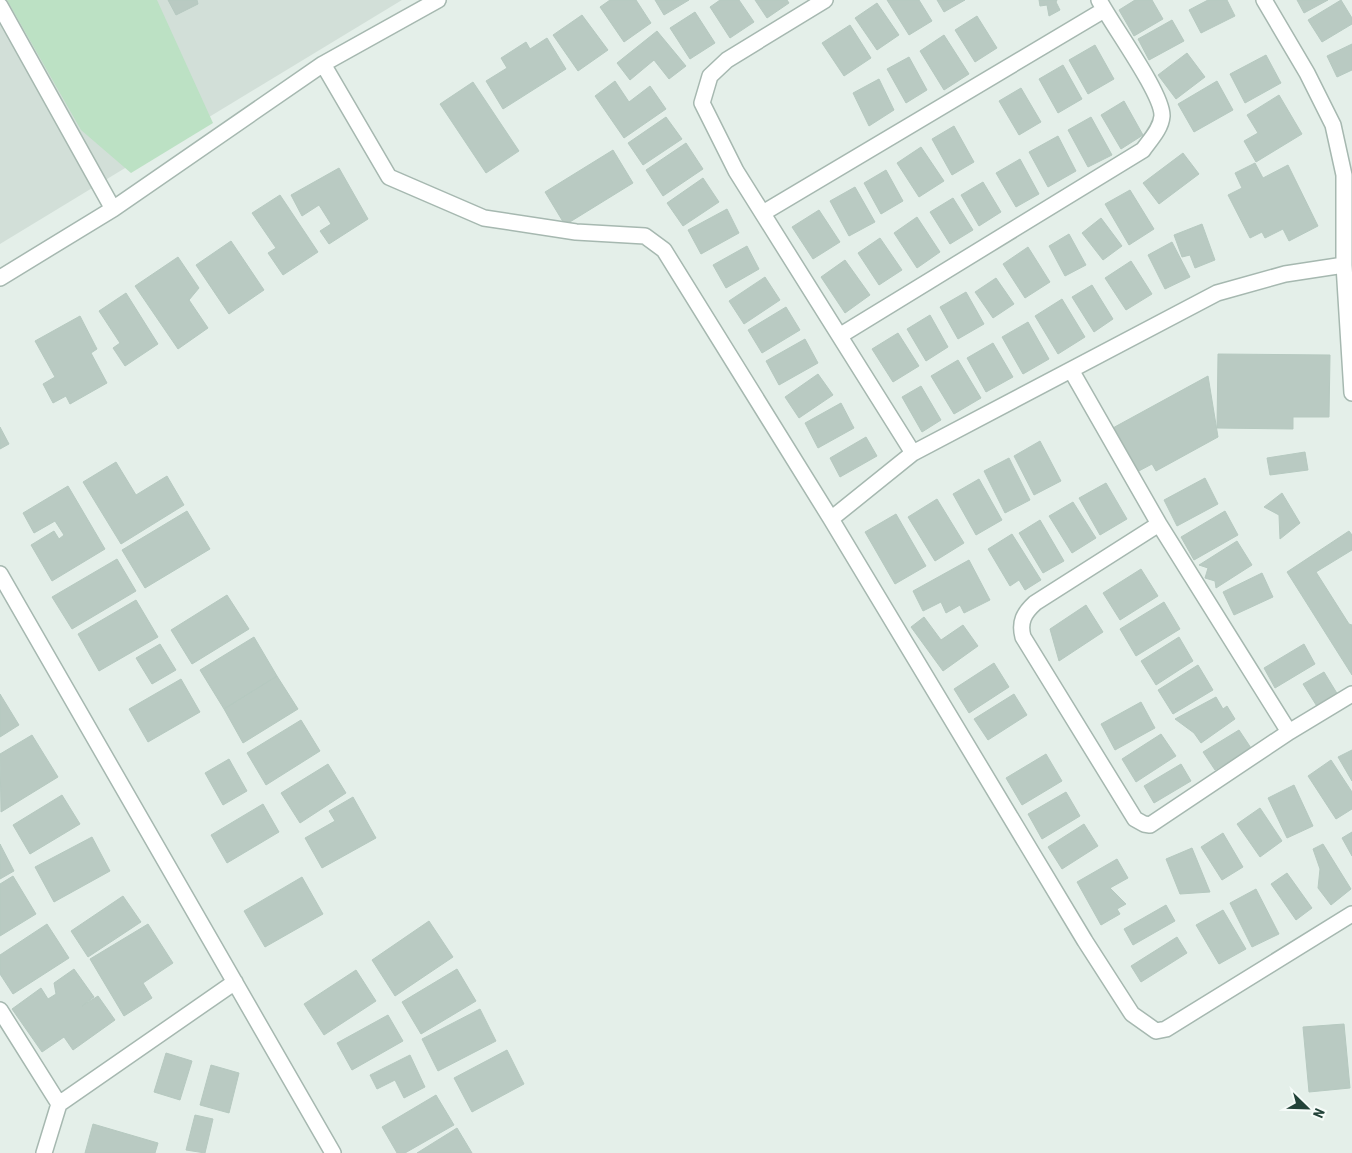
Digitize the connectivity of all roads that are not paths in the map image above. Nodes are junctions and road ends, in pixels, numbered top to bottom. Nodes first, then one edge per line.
1 (438, 0) edge
2 (825, 0) edge
3 (1264, 0) edge
4 (1102, 5) edge
5 (0, 6) edge
6 (323, 64) junction
7 (113, 209) junction
8 (763, 213) junction
9 (1344, 265) junction
10 (0, 278) edge
11 (841, 335) junction
12 (1071, 370) junction
13 (1352, 393) edge
14 (913, 453) junction
15 (831, 519) junction
16 (1159, 524) junction
17 (0, 574) edge
18 (1352, 694) edge
19 (1288, 732) junction
20 (1352, 914) edge
21 (235, 982) junction
22 (0, 1010) edge
23 (59, 1104) junction
24 (44, 1153) edge
25 (333, 1153) edge

1 - 6 street
2 - 8 street
3 - 9 street
4 - 8 street
4 - 11 street
5 - 7 street
6 - 7 street
6 - 15 street
7 - 10 street
8 - 11 street
9 - 12 street
9 - 13 street
11 - 14 street
12 - 14 street
12 - 16 street
14 - 15 street
15 - 20 street
16 - 19 street
16 - 19 street
17 - 21 street
18 - 19 street
21 - 23 street
21 - 25 street
22 - 23 street
23 - 24 street

